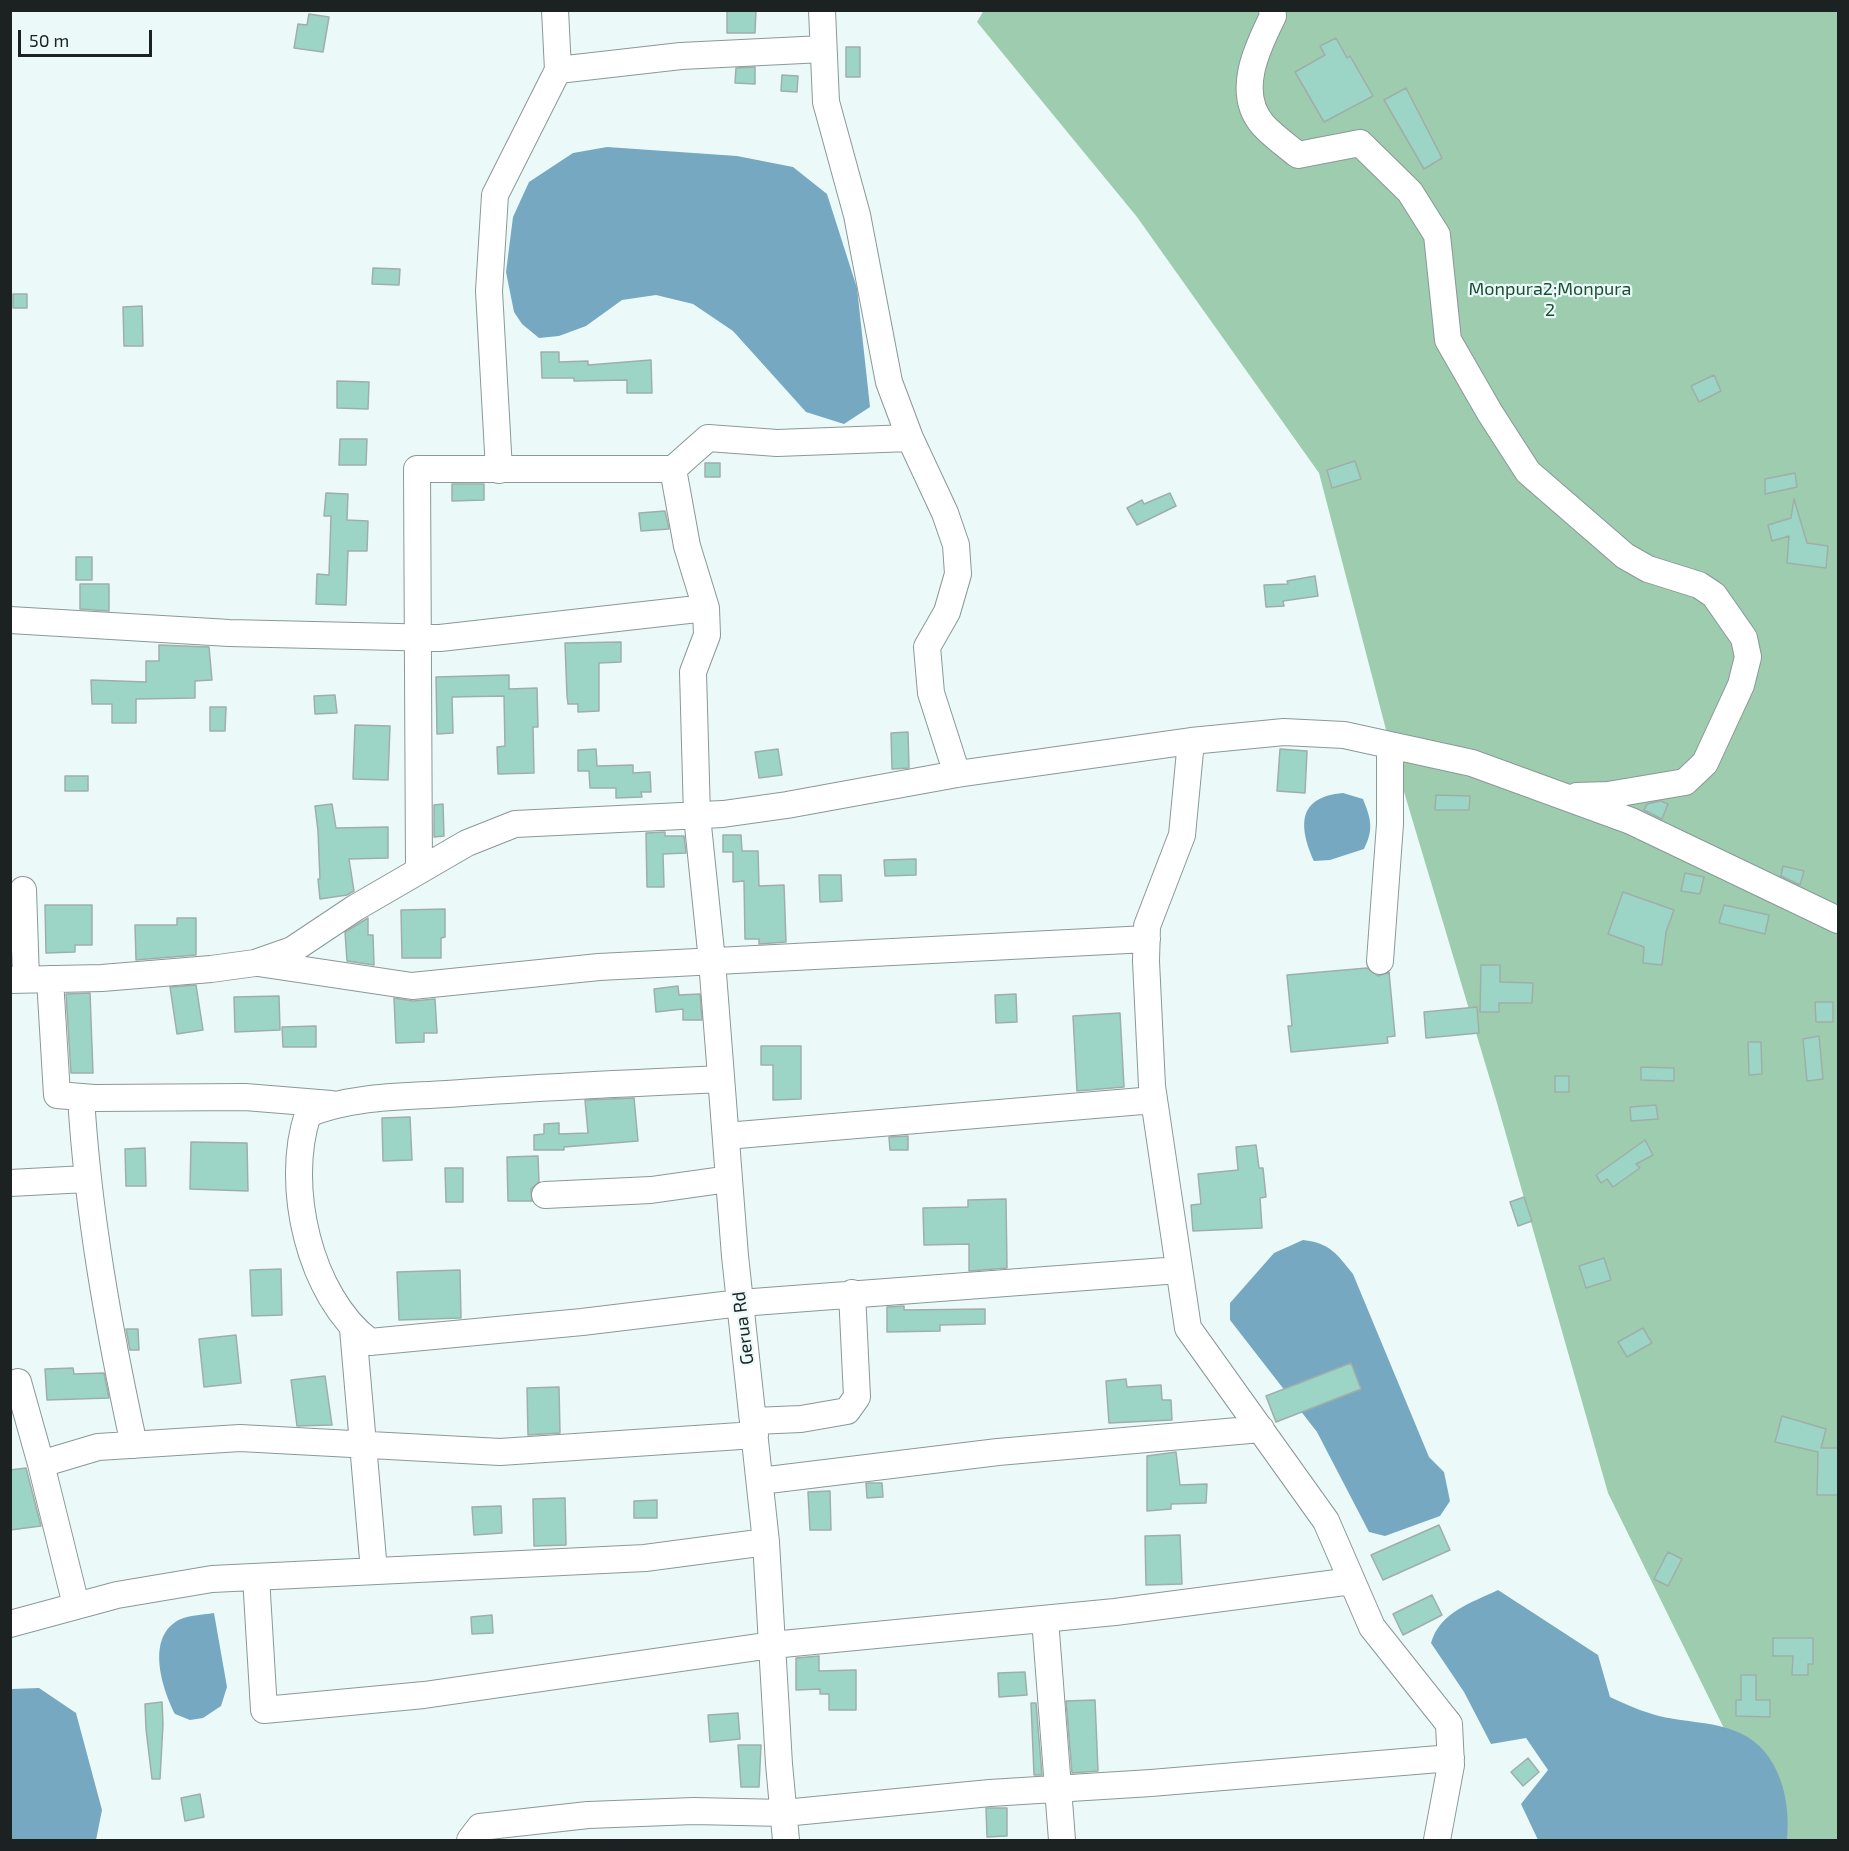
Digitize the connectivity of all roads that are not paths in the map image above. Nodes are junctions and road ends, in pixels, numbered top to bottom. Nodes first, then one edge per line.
1 (555, 10) edge
2 (822, 10) edge
3 (1272, 10) edge
4 (823, 49) junction
5 (558, 70) junction
6 (910, 438) junction
7 (673, 469) junction
8 (499, 470) junction
9 (706, 608) junction
10 (10, 620) edge
11 (418, 638) junction
12 (1191, 741) junction
13 (1390, 745) junction
14 (957, 774) junction
15 (1564, 797) junction
16 (698, 816) junction
17 (419, 870) junction
18 (23, 890) dead end
19 (1839, 920) edge
20 (1147, 939) junction
21 (712, 961) junction
22 (1380, 961) dead end
23 (255, 963) junction
24 (29, 979) edge
25 (721, 1079) junction
26 (81, 1097) junction
27 (1154, 1100) junction
28 (332, 1104) junction
29 (726, 1136) junction
30 (86, 1179) junction
31 (729, 1179) junction
32 (10, 1184) edge
33 (545, 1195) dead end
34 (1179, 1270) junction
35 (852, 1293) junction
36 (740, 1303) junction
37 (353, 1329) junction
38 (18, 1382) dead end
39 (755, 1428) junction
40 (1261, 1430) junction
41 (364, 1443) junction
42 (134, 1445) junction
43 (41, 1464) junction
44 (760, 1481) junction
45 (766, 1542) junction
46 (374, 1571) junction
47 (256, 1577) junction
48 (1352, 1581) junction
49 (76, 1605) junction
50 (1045, 1619) junction
51 (10, 1624) edge
52 (772, 1645) junction
53 (1451, 1758) junction
54 (1059, 1789) junction
55 (784, 1813) junction
56 (470, 1840) edge
57 (786, 1840) edge
58 (1062, 1840) edge
59 (1437, 1840) edge

1 - 5 street
2 - 4 street
3 - 15 street
4 - 5 street
4 - 6 street
5 - 8 street
6 - 7 street
6 - 14 street
7 - 8 street
7 - 9 street, Gerua Rd
8 - 11 street
9 - 11 street
9 - 16 street, Gerua Rd
10 - 11 street
11 - 17 street
12 - 13 street
12 - 14 street
12 - 20 street
13 - 15 street
13 - 22 street
14 - 16 street
15 - 19 street
16 - 17 street
16 - 21 street, Gerua Rd
17 - 23 street
18 - 24 street
20 - 21 street
20 - 27 street
21 - 23 street
21 - 25 street, Gerua Rd
23 - 24 street
24 - 26 street
25 - 28 street
25 - 29 street, Gerua Rd
26 - 28 street
26 - 30 street
27 - 29 street
27 - 34 street
28 - 37 street
29 - 31 street, Gerua Rd
30 - 32 street
30 - 42 street
31 - 33 street
31 - 36 street, Gerua Rd
34 - 35 street
34 - 40 street
35 - 36 street
35 - 39 street
36 - 37 street
36 - 39 street, Gerua Rd
37 - 41 street
38 - 43 street
39 - 41 street
39 - 44 street, Gerua Rd
40 - 44 street
40 - 48 street
41 - 42 street
41 - 46 street
42 - 43 street
43 - 49 street
44 - 45 street, Gerua Rd
45 - 46 street
45 - 52 street, Gerua Rd
46 - 47 street
47 - 49 street
47 - 52 street
48 - 50 street
48 - 53 street
49 - 51 street
50 - 52 street
50 - 54 street
52 - 55 street, Gerua Rd
53 - 54 street
53 - 59 street
54 - 55 street
54 - 58 street
55 - 56 street
55 - 57 street, Gerua Rd

